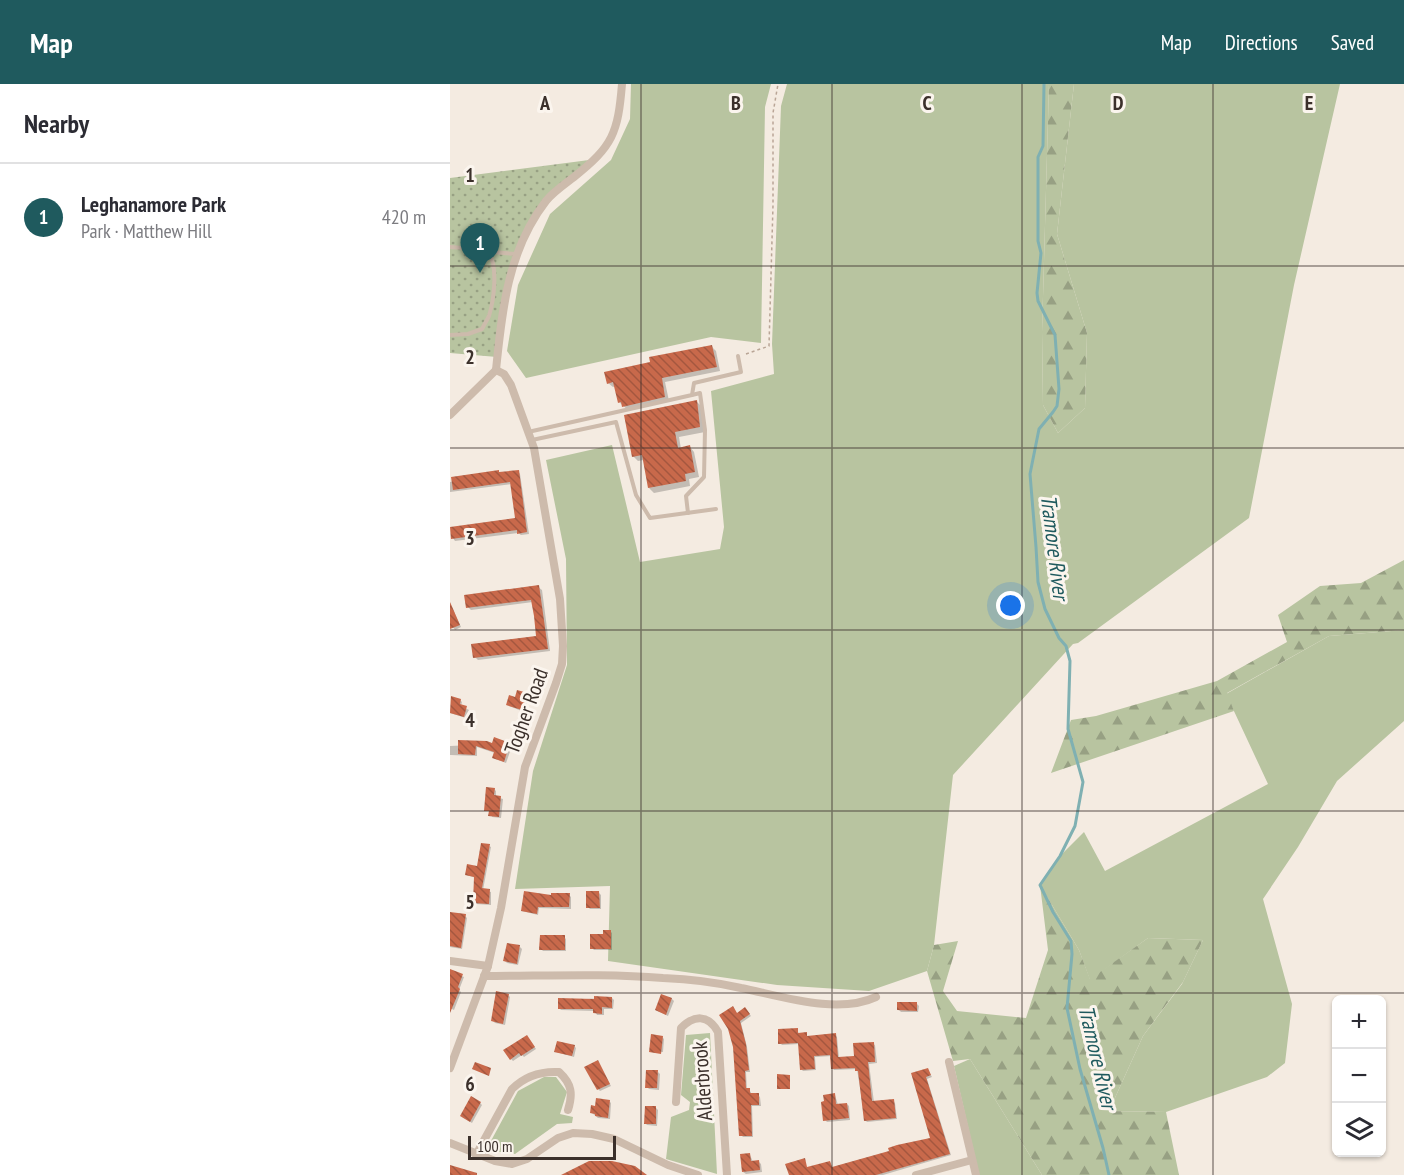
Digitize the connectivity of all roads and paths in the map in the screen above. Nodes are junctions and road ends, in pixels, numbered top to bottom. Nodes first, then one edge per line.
1 (622, 84) edge
2 (778, 84) edge
3 (450, 247) edge
4 (489, 253) junction
5 (516, 254) junction
6 (450, 335) edge
7 (738, 356) joint
8 (496, 370) junction
9 (692, 395) junction
10 (450, 415) edge
11 (528, 432) junction
12 (531, 441) junction
13 (716, 509) dead end
14 (688, 513) junction
15 (450, 961) edge
16 (488, 966) junction
17 (484, 976) junction
18 (876, 997) dead end
19 (949, 1062) dead end
20 (450, 1068) edge
21 (676, 1102) dead end
22 (568, 1110) dead end
23 (450, 1143) edge
24 (476, 1155) junction
25 (972, 1160) junction
26 (698, 1175) edge
27 (727, 1175) edge
28 (916, 1175) edge
29 (976, 1175) edge

1 - 5 street
2 - 7 path
3 - 4 lane
4 - 5 lane
4 - 6 lane
5 - 8 street
7 - 9 lane
8 - 10 street
8 - 11 street, Togher Road
9 - 11 lane
9 - 14 lane
11 - 12 street, Togher Road
12 - 14 lane
12 - 16 street, Togher Road
13 - 14 lane
15 - 16 street
16 - 17 street, Togher Road
17 - 18 street
17 - 20 street, Togher Road
19 - 25 street
21 - 27 street, Alderbrook
22 - 24 street
23 - 24 street
24 - 26 street
25 - 28 street
25 - 29 street

